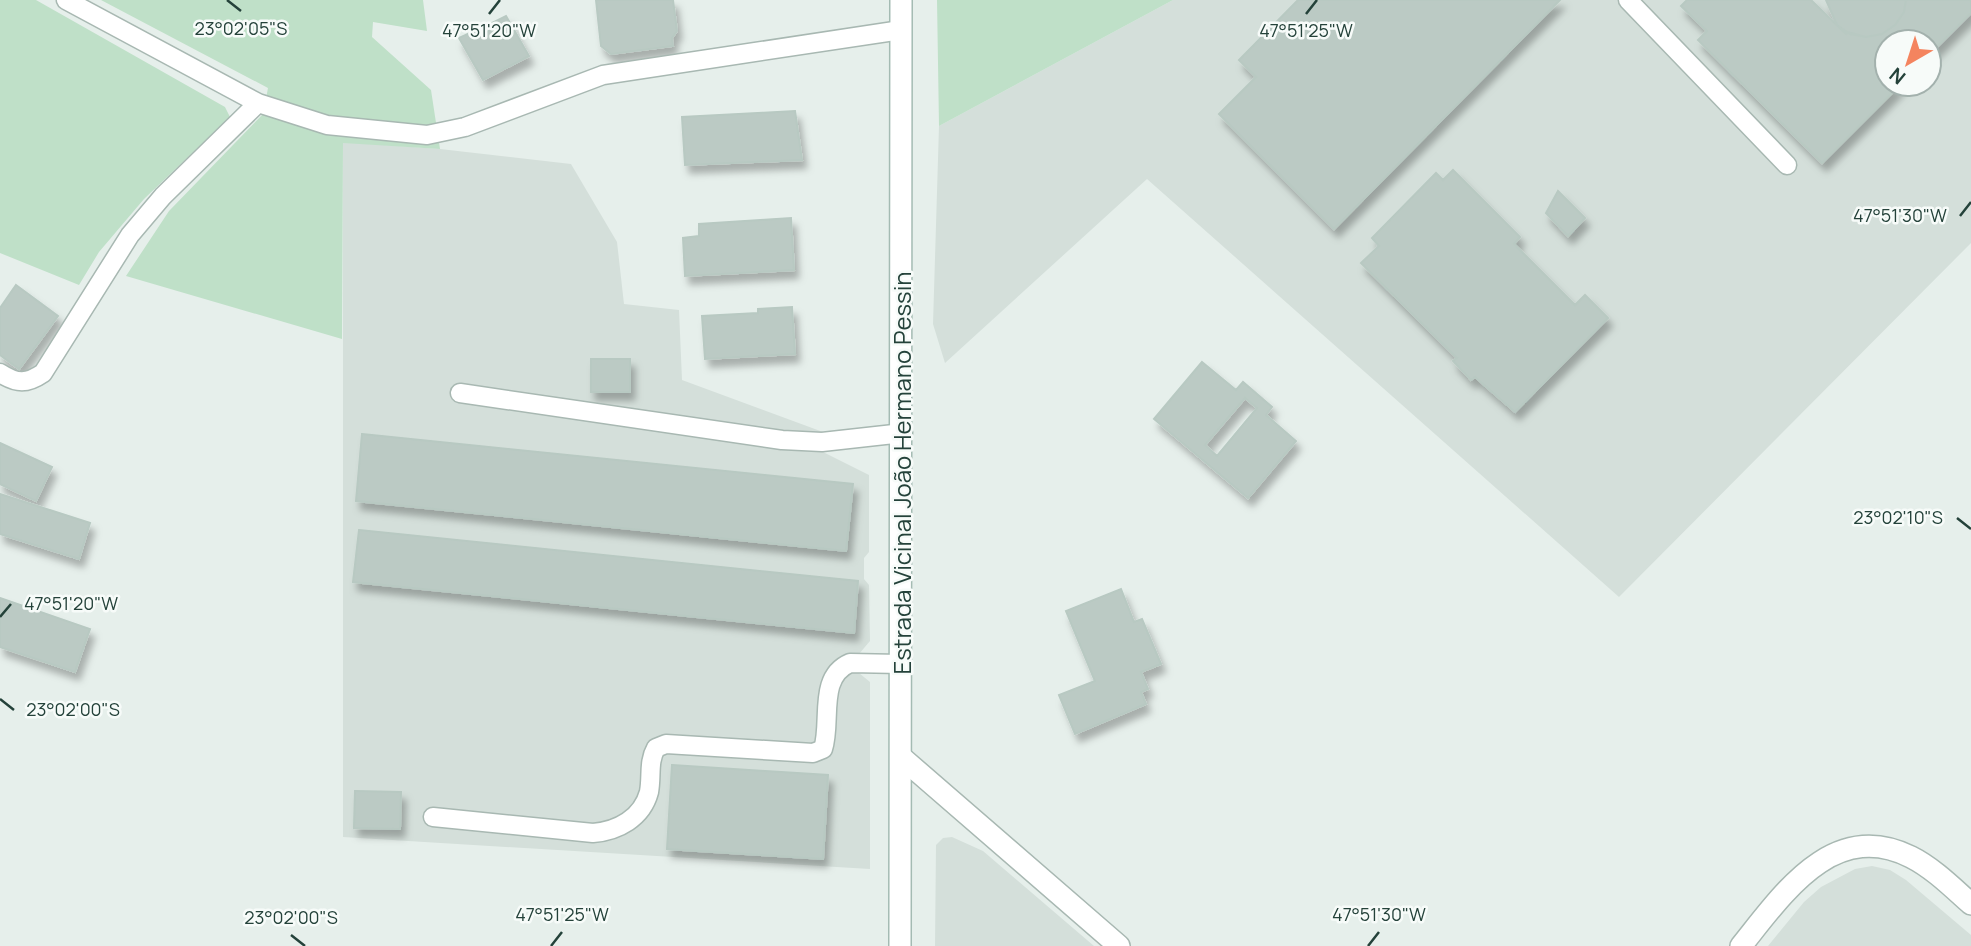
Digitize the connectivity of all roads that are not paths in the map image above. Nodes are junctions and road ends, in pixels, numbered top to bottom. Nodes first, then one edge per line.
1 (66, 0) edge
2 (901, 0) edge
3 (1628, 0) edge
4 (901, 30) junction
5 (258, 103) junction
6 (1787, 165) dead end
7 (0, 373) edge
8 (460, 393) dead end
9 (903, 433) junction
10 (901, 664) junction
11 (901, 757) junction
12 (433, 817) dead end
13 (1971, 904) edge
14 (900, 946) edge
15 (1119, 946) edge
16 (1741, 946) edge

1 - 5 lane
2 - 4 main road, Estrada Vicinal João Hermano Pessin
3 - 6 lane
4 - 5 lane
4 - 9 main road, Estrada Vicinal João Hermano Pessin
5 - 7 lane
8 - 9 lane
9 - 10 main road, Estrada Vicinal João Hermano Pessin
10 - 11 main road, Estrada Vicinal João Hermano Pessin
10 - 12 lane
11 - 14 main road, Estrada Vicinal João Hermano Pessin
11 - 15 main road
13 - 16 main road

